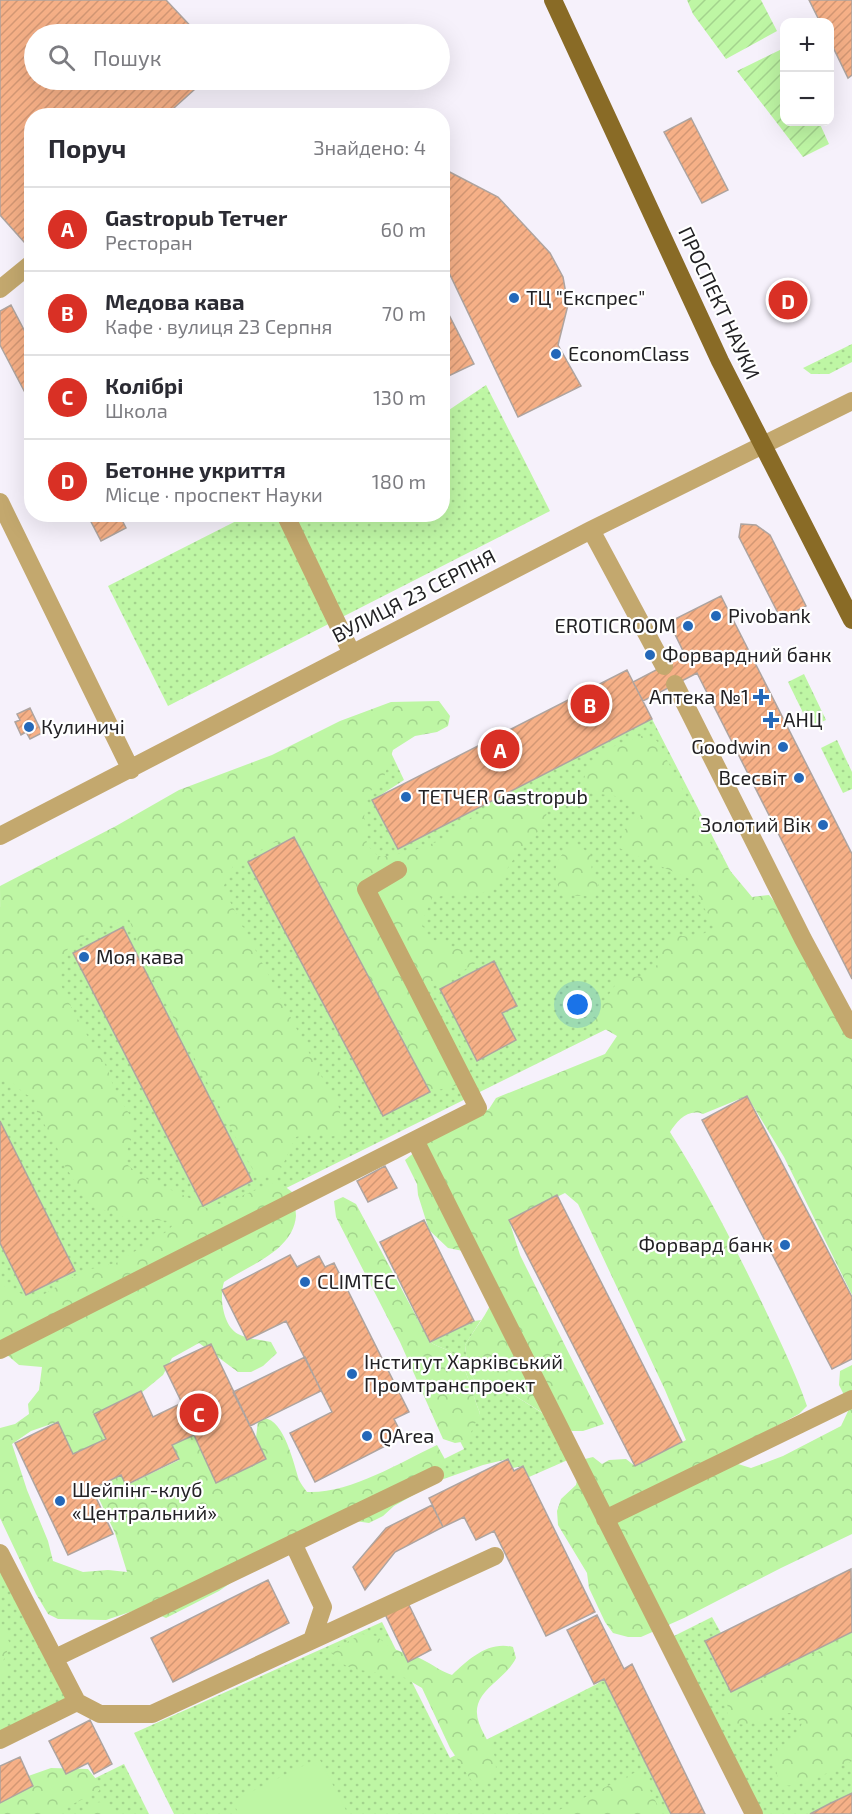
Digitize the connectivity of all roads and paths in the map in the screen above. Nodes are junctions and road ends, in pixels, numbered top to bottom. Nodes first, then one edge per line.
1 (553, 0) edge
2 (24, 270) edge
3 (0, 289) edge
4 (852, 401) edge
5 (763, 446) junction
6 (0, 501) edge
7 (289, 522) edge
8 (591, 530) junction
9 (852, 620) edge
10 (352, 654) junction
11 (664, 666) dead end
12 (675, 684) dead end
13 (131, 770) junction
14 (0, 836) edge
15 (398, 870) dead end
16 (852, 1030) edge
17 (415, 1140) junction
18 (0, 1350) edge
19 (852, 1399) edge
20 (435, 1475) dead end
21 (605, 1519) junction
22 (293, 1544) junction
23 (0, 1553) edge
24 (495, 1556) dead end
25 (312, 1640) junction
26 (55, 1658) junction
27 (77, 1702) junction
28 (0, 1740) edge
29 (754, 1814) edge

1 - 5 main road, ПРОСПЕКТ НАУКИ
2 - 3 street
4 - 5 street, ВУЛИЦЯ 23 СЕРПНЯ
5 - 8 street, ВУЛИЦЯ 23 СЕРПНЯ
5 - 9 main road, ПРОСПЕКТ НАУКИ
6 - 13 street
7 - 10 street
8 - 10 street, ВУЛИЦЯ 23 СЕРПНЯ
8 - 11 street
10 - 13 street, ВУЛИЦЯ 23 СЕРПНЯ
12 - 16 street
13 - 14 street, ВУЛИЦЯ 23 СЕРПНЯ
15 - 17 street
17 - 18 street
17 - 21 street
19 - 21 street
20 - 22 street
21 - 29 street
22 - 25 street
22 - 26 street
23 - 26 street
24 - 25 street
25 - 27 street
26 - 27 street
27 - 28 street

